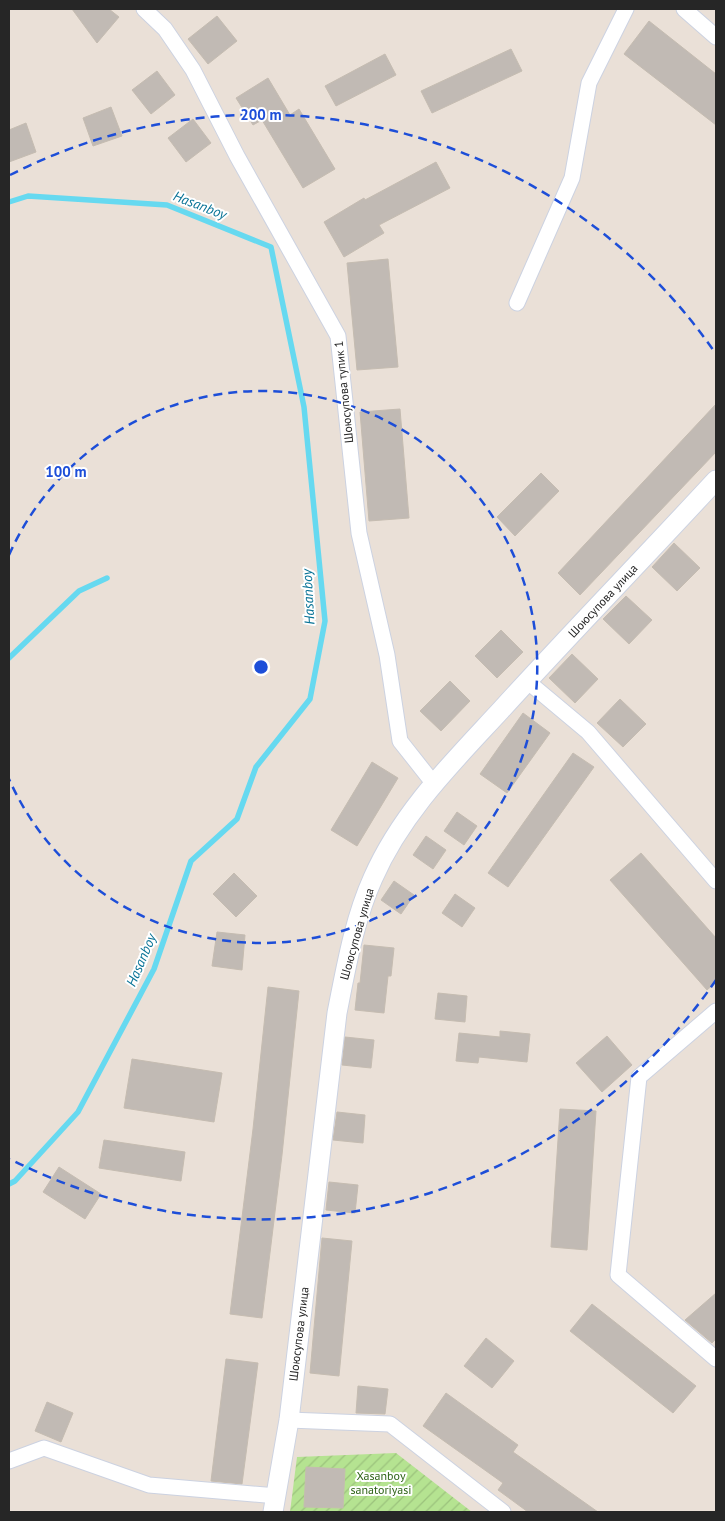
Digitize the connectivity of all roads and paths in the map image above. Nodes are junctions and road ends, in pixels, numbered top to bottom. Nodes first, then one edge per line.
1 (144, 9) edge
2 (626, 9) edge
3 (684, 9) edge
4 (716, 37) edge
5 (517, 303) dead end
6 (716, 480) edge
7 (527, 681) junction
8 (434, 784) junction
9 (716, 881) edge
10 (716, 1010) edge
11 (716, 1359) edge
12 (289, 1420) junction
13 (9, 1461) edge
14 (275, 1504) edge
15 (504, 1512) edge

1 - 8 street, Шоюсупова тупик 1
2 - 5 street
3 - 4 street
6 - 7 street, Шоюсупова улица
7 - 8 street, Шоюсупова улица
7 - 9 street
8 - 12 street, Шоюсупова улица
10 - 11 street
12 - 14 street, Шоюсупова улица
12 - 15 street
13 - 14 street

